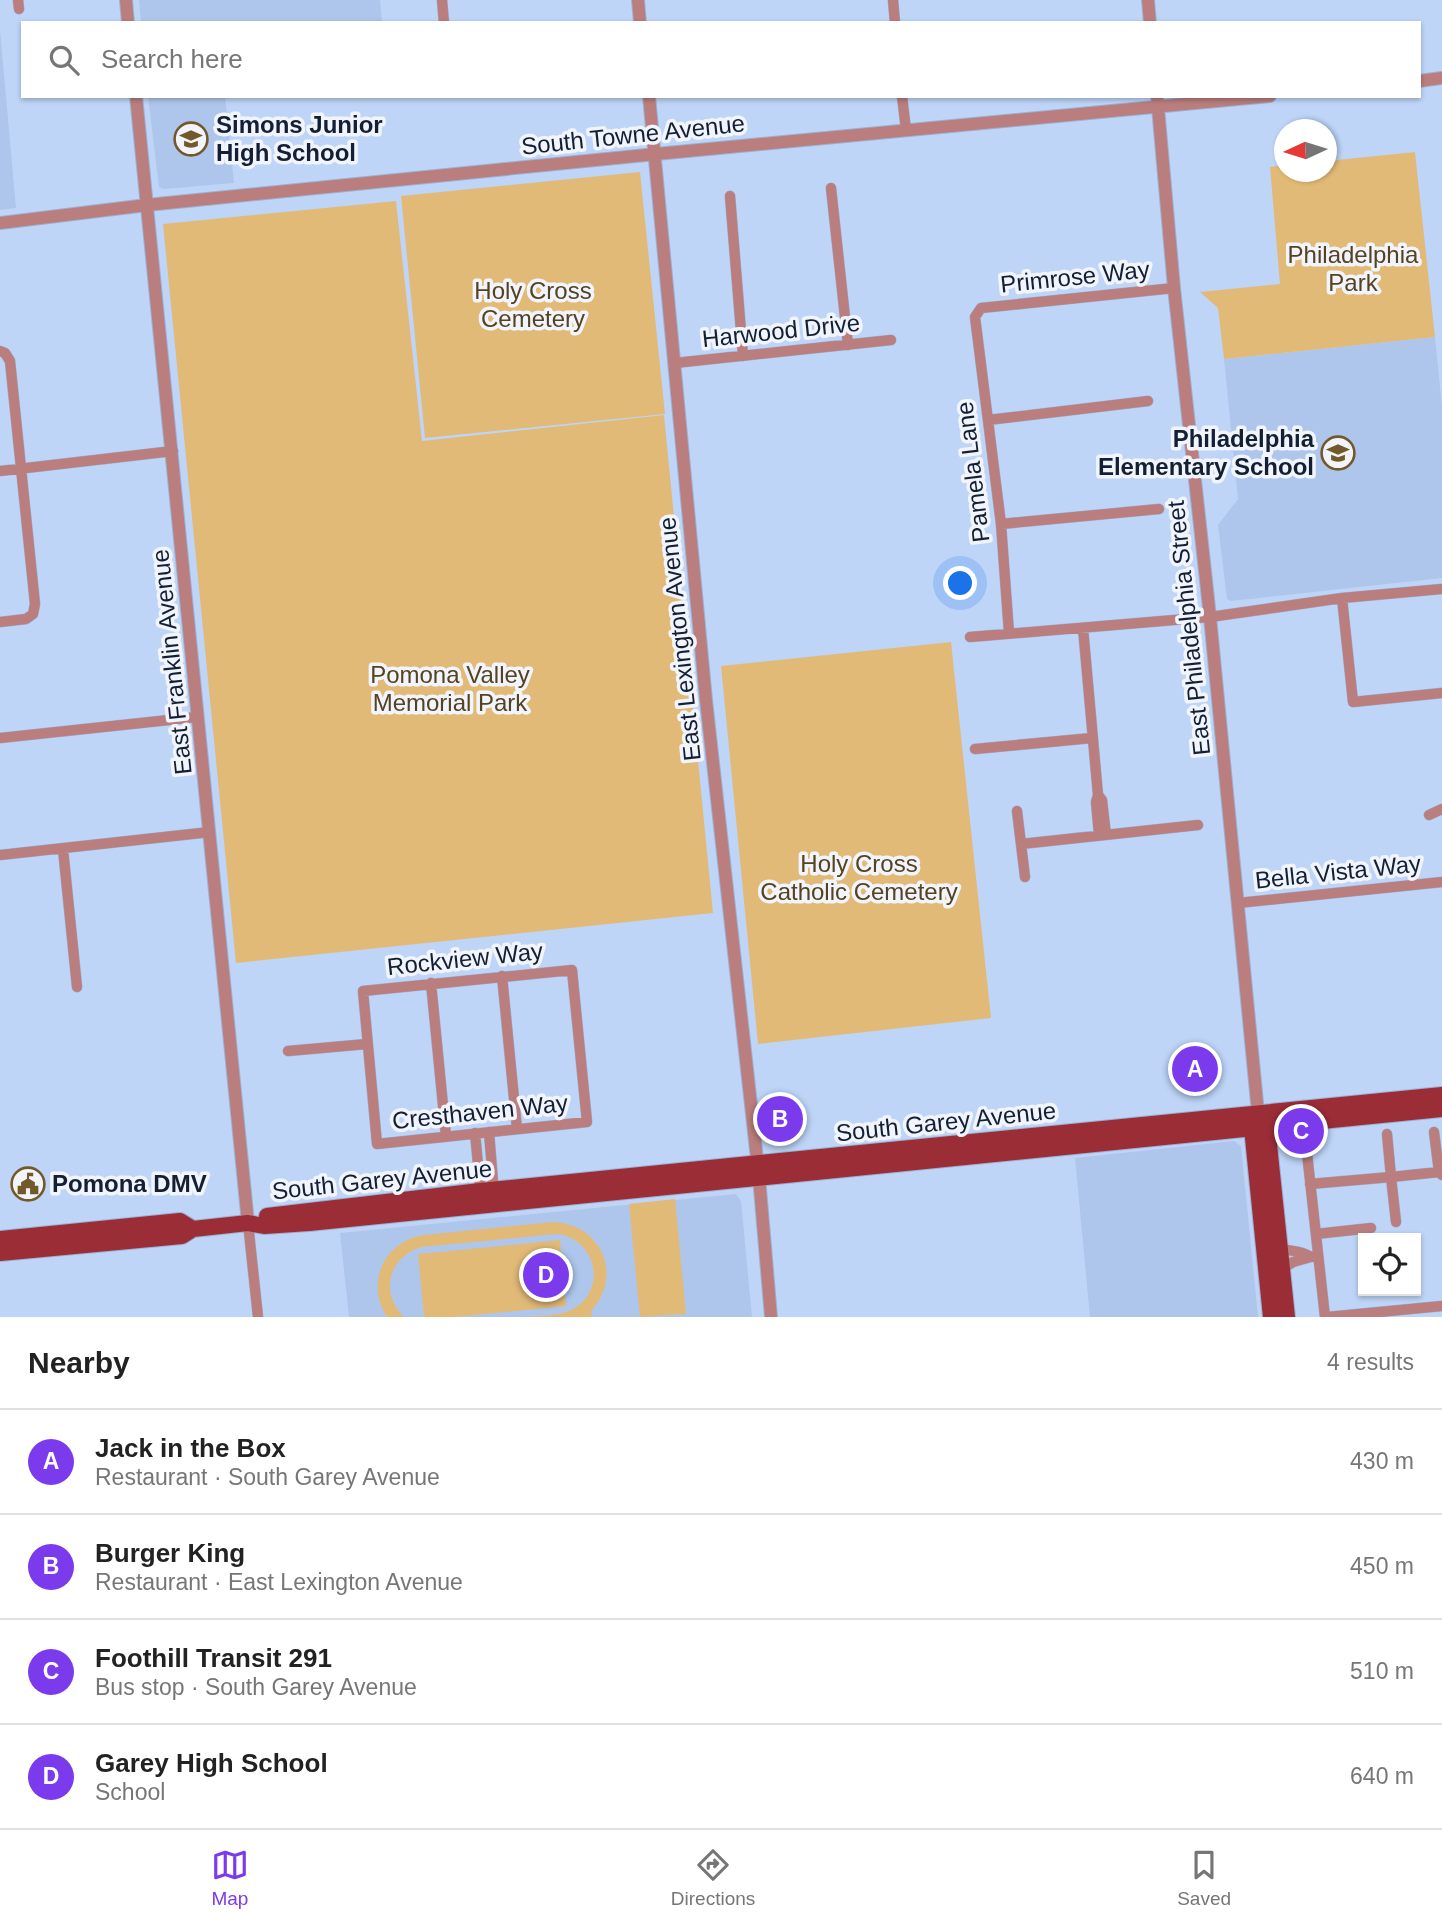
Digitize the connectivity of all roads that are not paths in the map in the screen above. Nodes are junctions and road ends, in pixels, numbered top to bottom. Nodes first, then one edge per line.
1 (126, 0) edge
2 (442, 0) edge
3 (638, 0) edge
4 (893, 0) edge
5 (1148, 0) edge
6 (128, 21) edge
7 (444, 21) edge
8 (640, 21) edge
9 (895, 21) edge
10 (1150, 21) edge
11 (1442, 78) edge
12 (1421, 81) edge
13 (136, 98) edge
14 (649, 98) edge
15 (902, 98) edge
16 (1233, 98) edge
17 (1158, 102) edge
18 (906, 130) junction
19 (656, 154) junction
20 (831, 188) dead end
21 (730, 196) dead end
22 (147, 205) junction
23 (0, 223) edge
24 (1174, 288) junction
25 (981, 308) joint
26 (891, 340) dead end
27 (848, 345) junction
28 (2, 352) edge
29 (743, 356) junction
30 (675, 363) junction
31 (1148, 401) dead end
32 (988, 420) junction
33 (173, 451) junction
34 (22, 468) junction
35 (0, 471) edge
36 (1159, 509) dead end
37 (1001, 524) junction
38 (1442, 589) edge
39 (1342, 597) junction
40 (1209, 617) junction
41 (0, 622) edge
42 (1083, 628) junction
43 (1009, 633) junction
44 (970, 637) dead end
45 (1442, 693) edge
46 (197, 717) junction
47 (0, 738) edge
48 (1092, 738) junction
49 (975, 749) dead end
50 (1442, 809) edge
51 (1017, 811) dead end
52 (1429, 815) dead end
53 (1198, 825) dead end
54 (210, 832) junction
55 (1102, 835) junction
56 (1021, 844) junction
57 (63, 849) junction
58 (0, 855) edge
59 (1025, 877) dead end
60 (1442, 882) edge
61 (1238, 904) junction
62 (502, 976) junction
63 (431, 983) junction
64 (77, 987) dead end
65 (367, 1044) junction
66 (288, 1051) dead end
67 (1442, 1095) edge
68 (1442, 1109) edge
69 (587, 1122) joint
70 (1259, 1123) junction
71 (517, 1129) junction
72 (489, 1132) junction
73 (1434, 1132) dead end
74 (475, 1133) junction
75 (1387, 1134) dead end
76 (446, 1136) junction
77 (1306, 1144) dead end
78 (758, 1171) junction
79 (1441, 1174) edge
80 (1391, 1177) junction
81 (1310, 1184) junction
82 (488, 1198) junction
83 (1396, 1222) dead end
84 (248, 1223) junction
85 (1371, 1228) dead end
86 (193, 1229) junction
87 (1316, 1234) junction
88 (0, 1239) edge
89 (1272, 1252) junction
90 (0, 1253) edge
91 (1314, 1255) junction
92 (1282, 1269) junction
93 (1285, 1297) junction
94 (1442, 1306) edge
95 (258, 1317) edge
96 (771, 1317) edge
97 (1271, 1317) edge
98 (1287, 1317) edge
99 (1326, 1317) edge

1 - 6 street
2 - 7 street
3 - 8 street
4 - 9 street
5 - 10 street
11 - 12 street
13 - 22 street, East Franklin Avenue
14 - 19 street, East Lexington Avenue
15 - 18 street
16 - 17 street, South Towne Avenue
17 - 18 street, South Towne Avenue
17 - 24 street, East Philadelphia Street
18 - 19 street, South Towne Avenue
19 - 22 street, South Towne Avenue
19 - 30 street, East Lexington Avenue
20 - 27 street
21 - 29 street
22 - 23 street, South Towne Avenue
22 - 33 street, East Franklin Avenue
24 - 25 street, Primrose Way
24 - 40 street, East Philadelphia Street
25 - 32 street, Pamela Lane
26 - 27 street, Harwood Drive
27 - 29 street, Harwood Drive
28 - 34 street
29 - 30 street, Harwood Drive
30 - 78 street, East Lexington Avenue
31 - 32 street
32 - 37 street, Pamela Lane
33 - 34 street
33 - 46 street, East Franklin Avenue
34 - 35 street
34 - 41 street
36 - 37 street
37 - 43 street, Pamela Lane
38 - 39 street
39 - 40 street
39 - 45 street
40 - 42 street
40 - 61 street, East Philadelphia Street
42 - 43 street
42 - 48 street
43 - 44 street
46 - 47 street
46 - 54 street, East Franklin Avenue
48 - 49 street
48 - 55 street
50 - 52 street
51 - 56 street
53 - 55 street
54 - 57 street
54 - 84 street, East Franklin Avenue
55 - 56 street
56 - 59 street
57 - 58 street
57 - 64 street
60 - 61 street, Bella Vista Way
61 - 70 street, East Philadelphia Street
62 - 63 street, Rockview Way
62 - 69 street, Rockview Way
62 - 71 street
63 - 65 street, Rockview Way
63 - 76 street
65 - 66 street
65 - 76 street, Cresthaven Way
67 - 70 main road, South Garey Avenue
68 - 70 main road, South Garey Avenue
69 - 71 street, Cresthaven Way
70 - 78 main road, South Garey Avenue
70 - 89 main road
71 - 72 street, Cresthaven Way
72 - 74 street, Cresthaven Way
72 - 82 street
73 - 79 street
74 - 76 street, Cresthaven Way
74 - 82 street
75 - 80 street
77 - 81 street
78 - 82 main road, South Garey Avenue
78 - 96 street, East Lexington Avenue
79 - 80 street
80 - 81 street
80 - 83 street
81 - 87 street
82 - 84 main road, South Garey Avenue
84 - 86 main road, South Garey Avenue
84 - 95 street
85 - 87 street
86 - 88 main road, South Garey Avenue
86 - 90 main road, South Garey Avenue
87 - 91 street
89 - 91 street
89 - 92 main road
89 - 93 main road
89 - 97 main road
91 - 92 street
91 - 99 street
92 - 93 main road
93 - 98 main road
94 - 99 street

